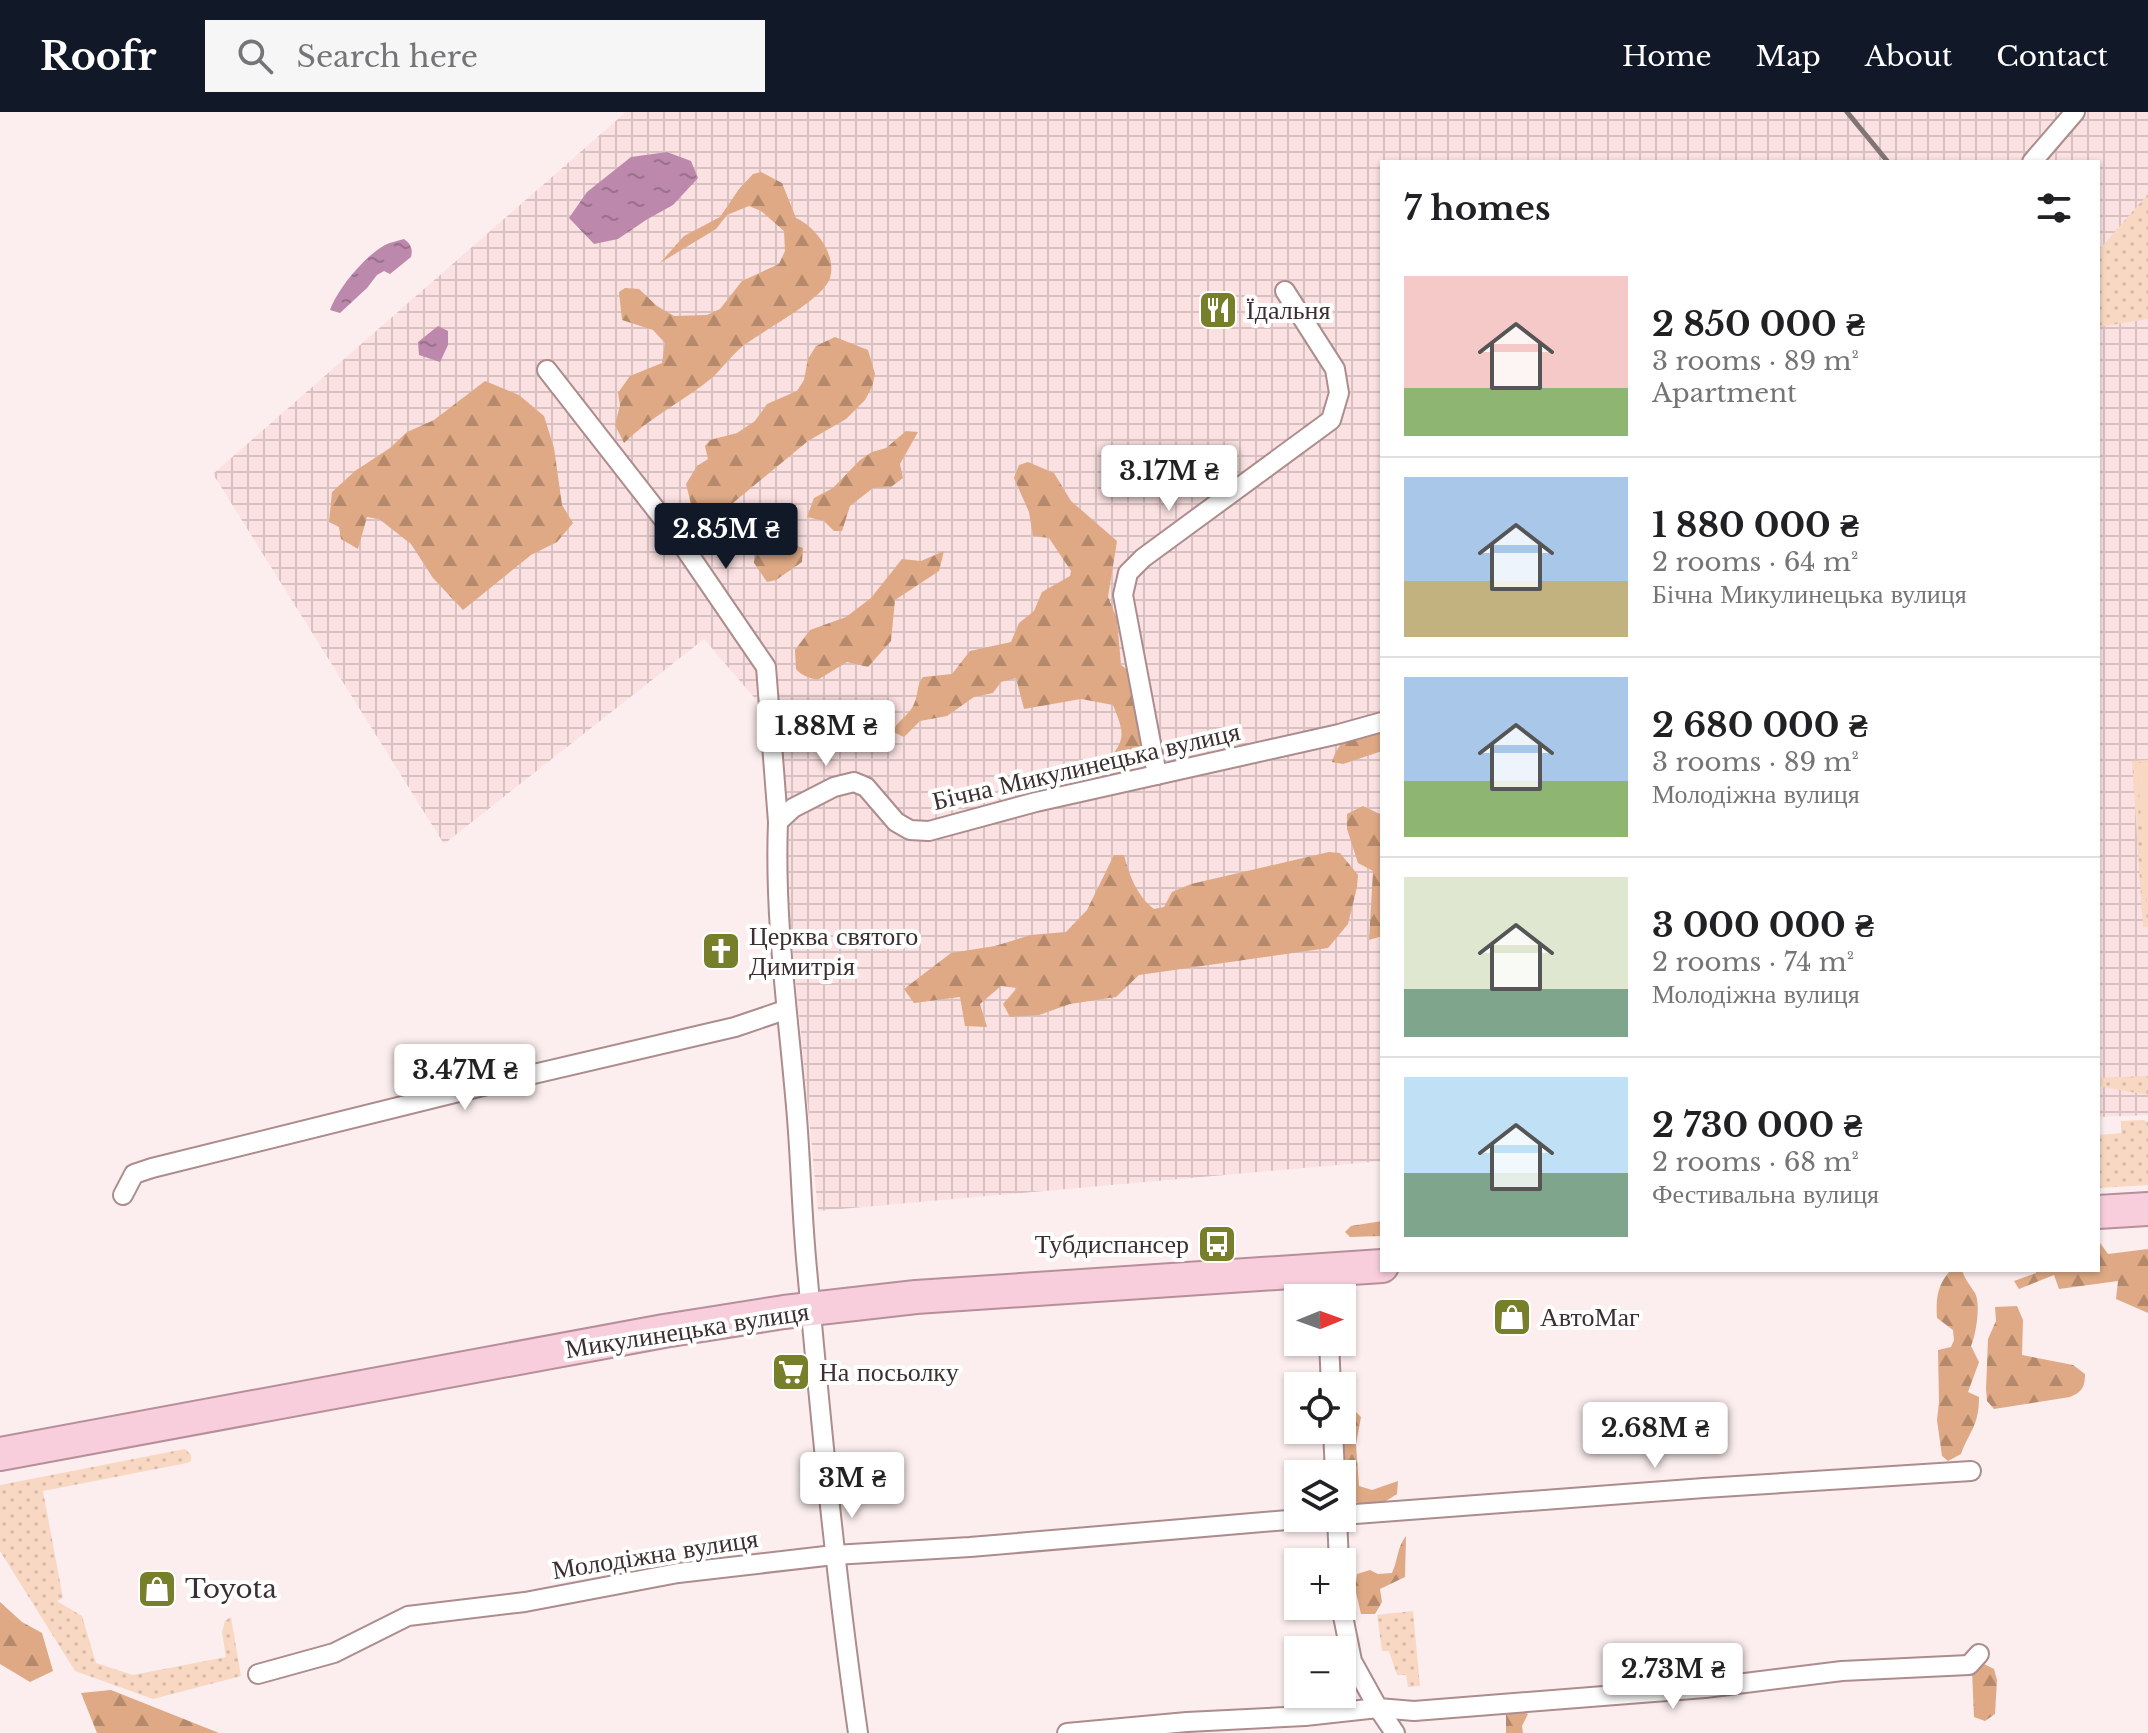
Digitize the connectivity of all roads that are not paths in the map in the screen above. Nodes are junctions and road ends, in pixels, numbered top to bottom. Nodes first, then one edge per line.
1 (2075, 112) edge
2 (2034, 160) edge
3 (1285, 291) dead end
4 (547, 370) dead end
5 (1380, 723) edge
6 (1157, 775) junction
7 (778, 822) junction
8 (785, 1010) junction
9 (123, 1195) dead end
10 (2148, 1209) edge
11 (2100, 1212) edge
12 (1380, 1267) edge
13 (1326, 1283) edge
14 (811, 1310) junction
15 (0, 1454) edge
16 (1971, 1471) dead end
17 (1356, 1516) edge
18 (1284, 1520) edge
19 (834, 1555) junction
20 (1344, 1620) edge
21 (1974, 1660) dead end
22 (258, 1674) dead end
23 (1378, 1708) junction
24 (858, 1733) edge
25 (1067, 1733) edge
26 (1395, 1733) edge

1 - 2 street
3 - 6 street
4 - 7 street
5 - 6 street, Бічна Микулинецька вулиця
6 - 7 street, Бічна Микулинецька вулиця
7 - 8 street
8 - 9 street
8 - 14 street
10 - 11 highway
12 - 13 highway, Микулинецька вулиця
13 - 14 highway, Микулинецька вулиця
14 - 15 highway, Микулинецька вулиця
14 - 19 street
16 - 17 street
18 - 19 street, Молодіжна вулиця
19 - 22 street, Молодіжна вулиця
19 - 24 street
20 - 23 street
21 - 23 street
23 - 25 street
23 - 26 street

